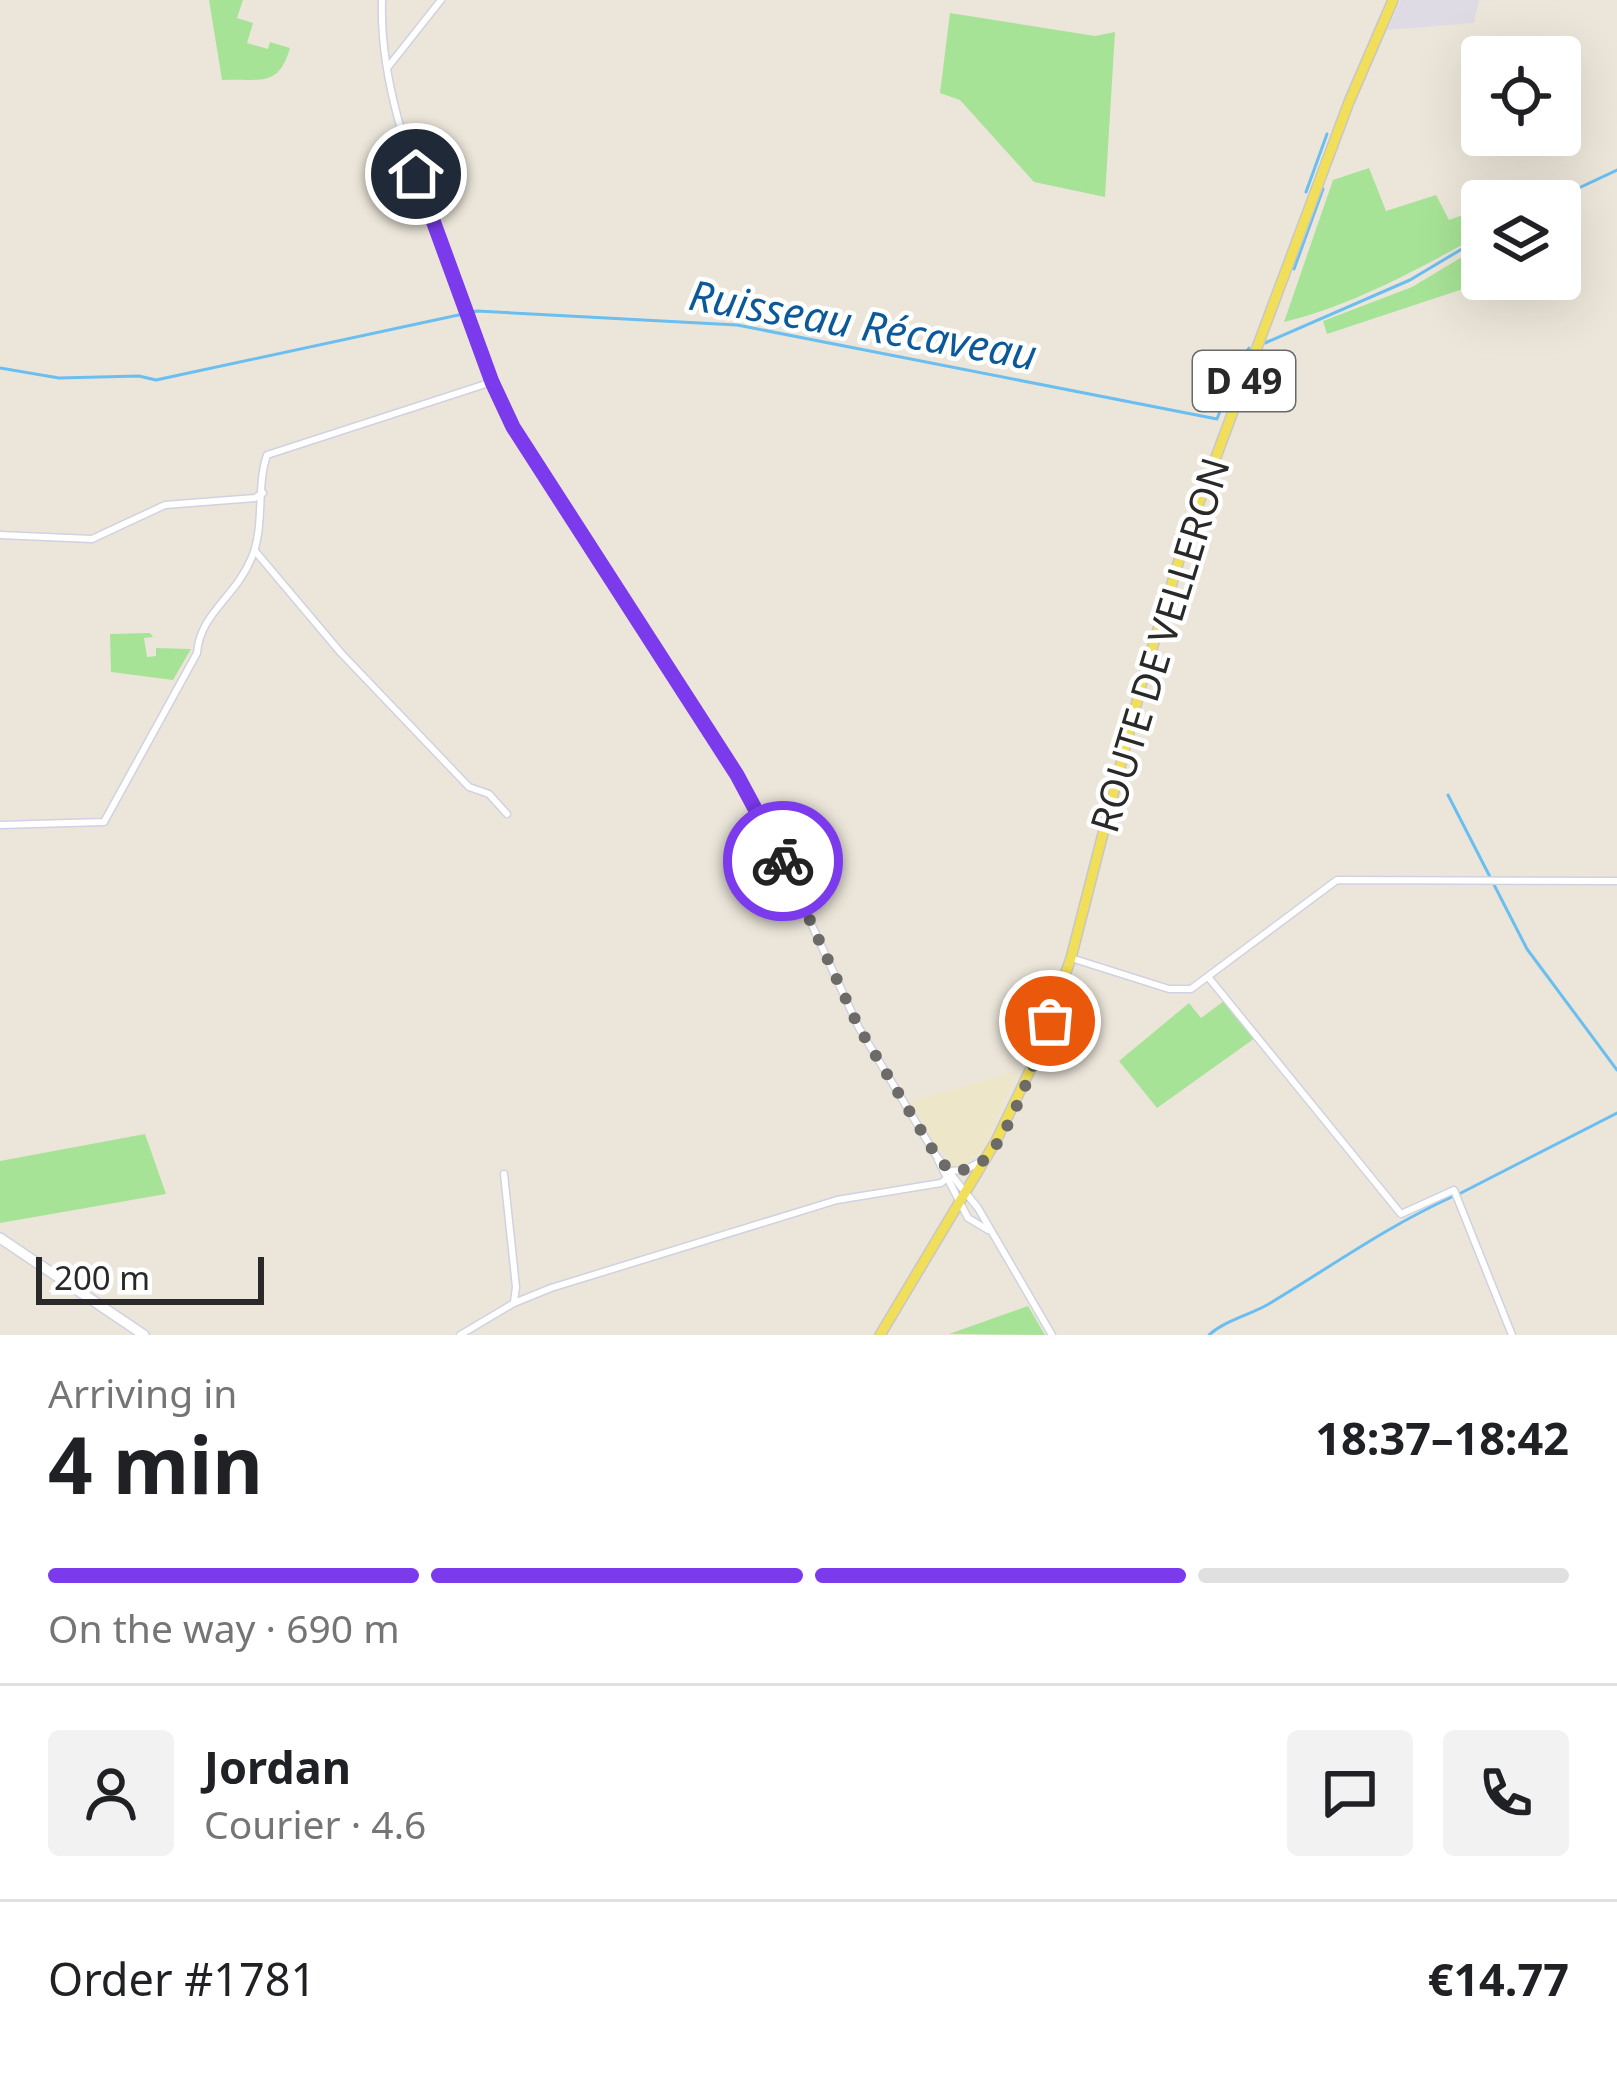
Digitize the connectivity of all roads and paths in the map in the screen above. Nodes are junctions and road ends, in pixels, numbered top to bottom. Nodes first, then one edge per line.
1 (382, 0) edge
2 (442, 0) edge
3 (1393, 0) edge
4 (387, 68) junction
5 (492, 382) junction
6 (263, 493) junction
7 (0, 536) edge
8 (255, 551) junction
9 (507, 814) dead end
10 (0, 825) edge
11 (1617, 881) edge
12 (1071, 958) junction
13 (1209, 977) junction
14 (986, 1158) junction
15 (504, 1174) dead end
16 (949, 1175) junction
17 (965, 1191) junction
18 (958, 1202) junction
19 (968, 1218) junction
20 (945, 1222) junction
21 (992, 1234) junction
22 (0, 1238) edge
23 (514, 1303) junction
24 (144, 1335) edge
25 (460, 1335) edge
26 (880, 1335) edge
27 (1052, 1335) edge
28 (1512, 1335) edge

1 - 4 street
2 - 4 street
3 - 12 main road, ROUTE DE VELLERON / D 49
4 - 5 street
5 - 6 street
5 - 16 street
6 - 7 street
6 - 8 street
8 - 9 street
8 - 10 street
11 - 13 street
12 - 13 street
12 - 14 main road, ROUTE DE VELLERON / D 49
13 - 28 street
14 - 16 street
14 - 17 main road, D 49
15 - 23 street
16 - 17 street
16 - 18 street
16 - 23 street
17 - 18 main road, D 49
17 - 21 street
18 - 19 street
18 - 20 main road, D 49
19 - 20 street
19 - 21 street
20 - 26 main road, D 49
21 - 27 street
22 - 24 street
23 - 25 street

